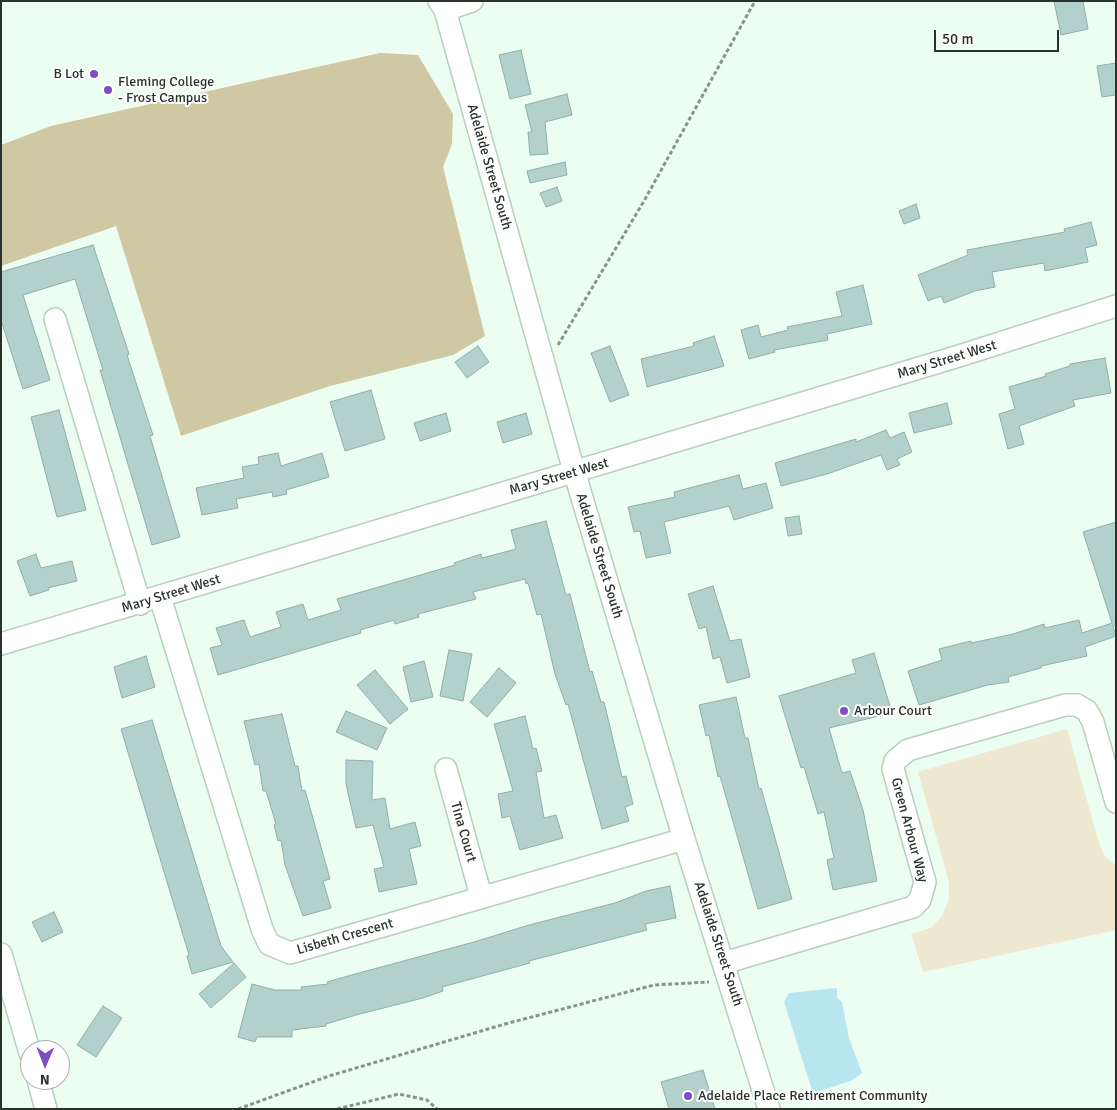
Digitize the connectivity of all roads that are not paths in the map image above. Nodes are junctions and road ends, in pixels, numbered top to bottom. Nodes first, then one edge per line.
1 (472, 1) edge
2 (442, 5) edge
3 (1116, 306) edge
4 (55, 319) dead end
5 (574, 471) junction
6 (160, 597) junction
7 (140, 604) junction
8 (1, 644) edge
9 (446, 769) dead end
10 (1116, 802) edge
11 (684, 839) junction
12 (481, 896) junction
13 (1, 954) edge
14 (727, 970) junction
15 (26, 1040) edge
16 (41, 1090) edge
17 (46, 1109) edge
18 (769, 1109) edge

1 - 2 street
2 - 5 street, Adelaide Street South
3 - 5 street, Mary Street West
4 - 7 street
5 - 6 street, Mary Street West
5 - 11 street, Adelaide Street South
6 - 7 street, Mary Street West
6 - 12 street, Lisbeth Crescent
7 - 8 street, Mary Street West
9 - 12 street, Tina Court
10 - 14 street, Green Arbour Way
11 - 12 street, Lisbeth Crescent
11 - 14 street, Adelaide Street South
13 - 15 street
14 - 18 street, Adelaide Street South
16 - 17 street

